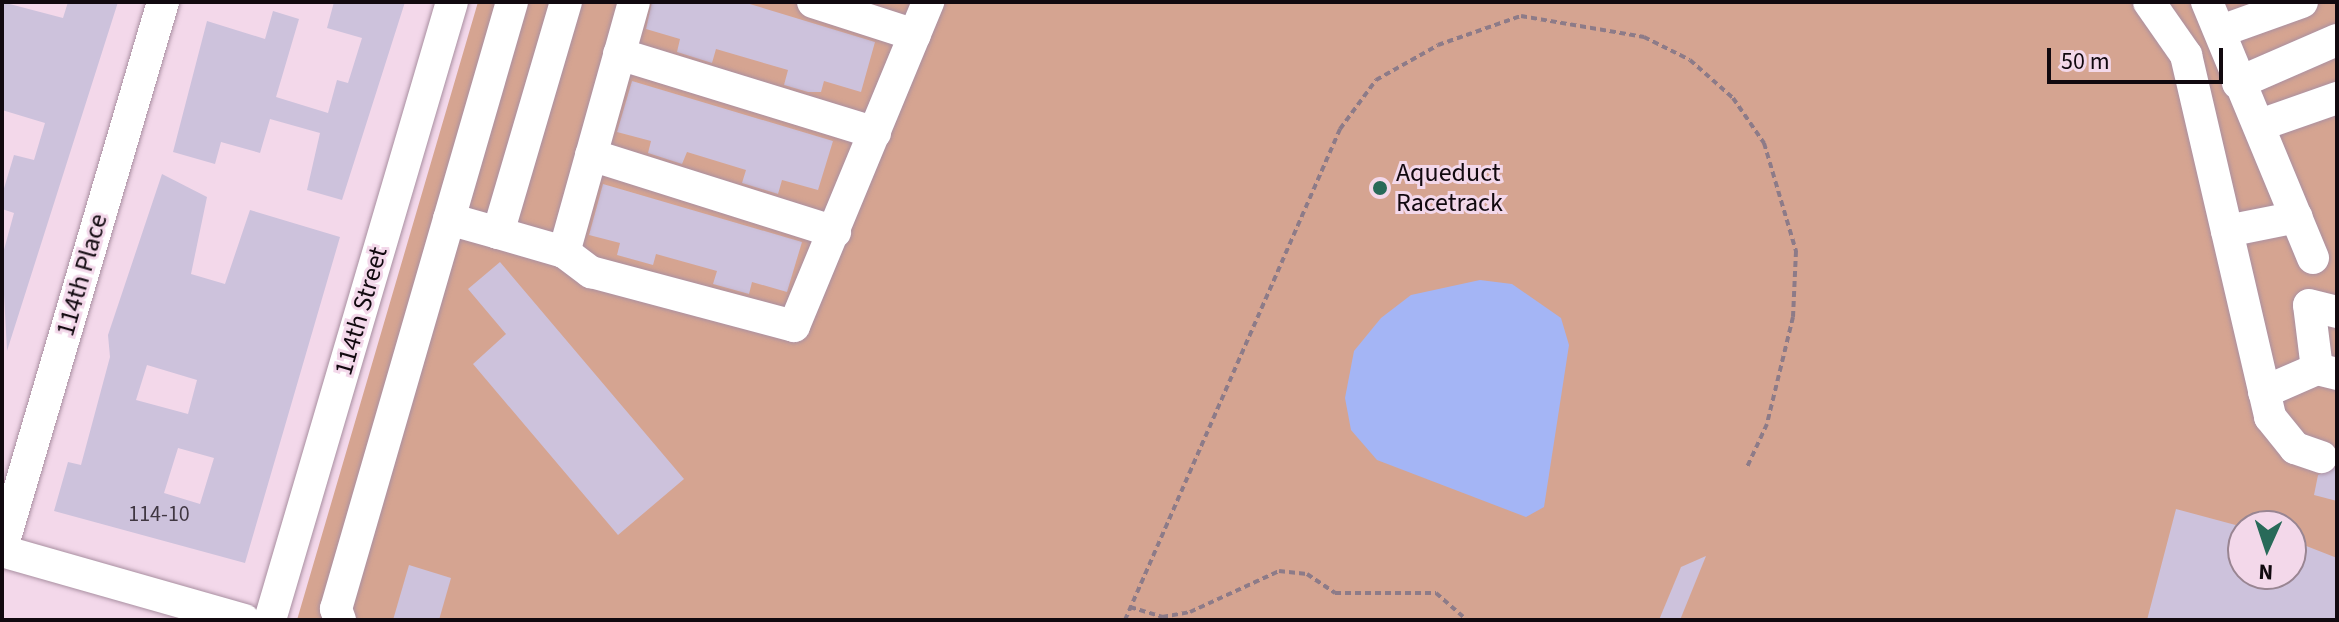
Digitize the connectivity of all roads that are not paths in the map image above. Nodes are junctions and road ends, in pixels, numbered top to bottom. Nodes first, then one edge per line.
1 (163, 2) edge
2 (452, 2) edge
3 (512, 2) edge
4 (566, 2) edge
5 (634, 2) edge
6 (813, 2) edge
7 (928, 2) edge
8 (2149, 2) edge
9 (2207, 2) edge
10 (2302, 2) edge
11 (2221, 31) junction
12 (915, 35) junction
13 (2337, 40) edge
14 (619, 54) junction
15 (2238, 83) junction
16 (2337, 98) edge
17 (2260, 125) junction
18 (875, 133) junction
19 (591, 155) junction
20 (2297, 217) junction
21 (449, 219) junction
22 (2227, 231) junction
23 (835, 232) junction
24 (498, 233) junction
25 (564, 252) junction
26 (2313, 258) dead end
27 (2337, 312) edge
28 (2327, 371) edge
29 (2264, 392) junction
30 (2321, 457) dead end
31 (2, 549) edge
32 (244, 620) edge
33 (270, 620) edge
34 (340, 620) edge

1 - 31 street, 114th Place
2 - 33 street, 114th Street
3 - 21 street
4 - 24 street
5 - 14 street
6 - 12 street
7 - 12 street
8 - 22 street
9 - 11 street
10 - 11 street
11 - 15 street
12 - 18 street
13 - 15 street
14 - 18 street
14 - 19 street
15 - 17 street
16 - 17 street
17 - 20 street
18 - 23 street
19 - 23 street
19 - 25 street
20 - 22 street
20 - 26 street
21 - 24 street
21 - 34 street
22 - 29 street
23 - 25 street
24 - 25 street
27 - 28 street
28 - 29 street
29 - 30 street
31 - 32 street

